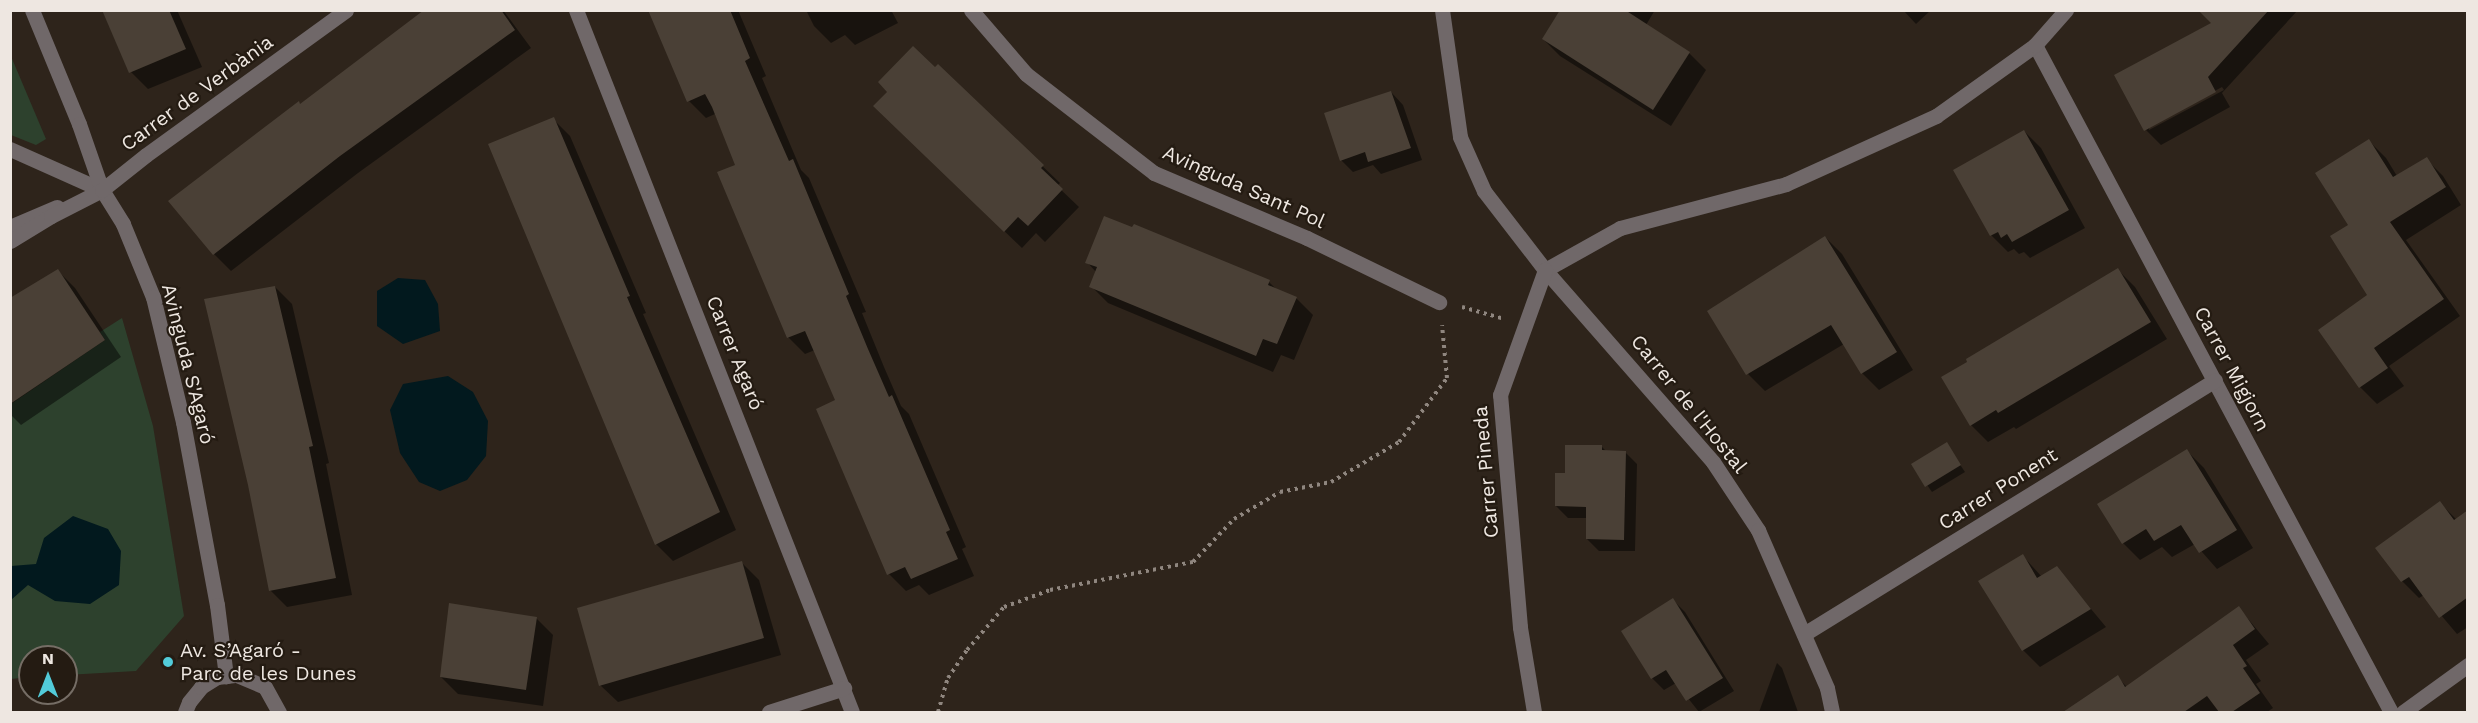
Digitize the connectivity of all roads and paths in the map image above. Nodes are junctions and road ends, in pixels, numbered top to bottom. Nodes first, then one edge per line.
1 (32, 10) edge
2 (346, 10) edge
3 (576, 10) edge
4 (971, 10) edge
5 (1442, 10) edge
6 (2066, 10) edge
7 (2035, 45) junction
8 (10, 149) edge
9 (102, 190) junction
10 (10, 227) edge
11 (10, 241) edge
12 (1545, 270) junction
13 (1439, 302) junction
14 (1525, 324) junction
15 (2215, 380) junction
16 (1804, 634) junction
17 (2468, 665) edge
18 (226, 675) junction
19 (844, 688) junction
20 (185, 712) edge
21 (279, 712) edge
22 (770, 712) edge
23 (852, 712) edge
24 (938, 712) edge
25 (1534, 712) edge
26 (1832, 712) edge
27 (2391, 712) edge
28 (2403, 712) edge

1 - 9 street, Avinguda S'Agaró
2 - 9 street, Carrer de Verbània
3 - 19 street, Carrer Agaró
4 - 13 street, Avinguda Sant Pol
5 - 12 street
6 - 7 street
7 - 12 street
7 - 15 street, Carrer Migjorn
8 - 9 street
9 - 10 street, Carrer de Verbània
9 - 11 street, Carrer de Verbània
9 - 18 street, Avinguda S'Agaró
12 - 14 street, Carrer Pineda
12 - 16 street, Carrer de l'Hostal
13 - 14 path
13 - 24 path
14 - 25 street, Carrer Pineda
15 - 16 street, Carrer Ponent
15 - 27 street, Carrer Migjorn
16 - 26 street, Carrer de l'Hostal
17 - 28 street
18 - 20 street
18 - 21 street
19 - 22 street
19 - 23 street, Carrer Agaró

